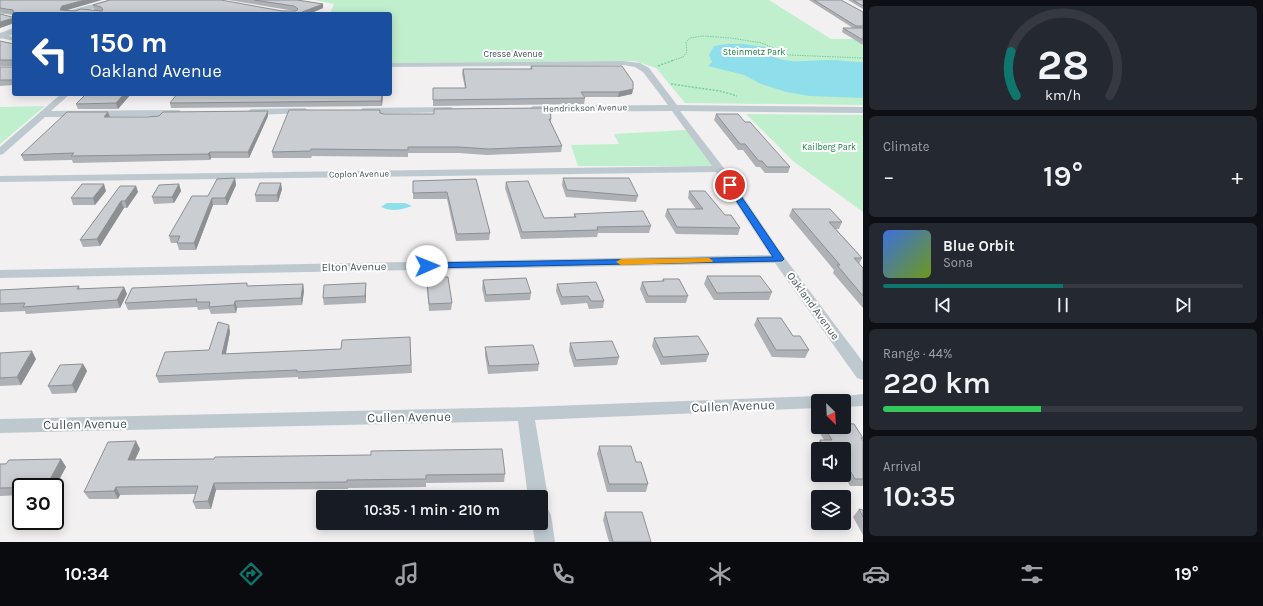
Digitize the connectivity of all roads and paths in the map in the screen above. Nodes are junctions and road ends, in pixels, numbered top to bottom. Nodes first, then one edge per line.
1 (116, 0) edge
2 (80, 10) junction
3 (74, 12) edge
4 (89, 12) edge
5 (0, 13) edge
6 (12, 14) edge
7 (12, 32) edge
8 (0, 36) edge
9 (12, 39) edge
10 (863, 58) edge
11 (392, 66) edge
12 (642, 67) junction
13 (655, 82) junction
14 (64, 96) edge
15 (743, 99) dead end
16 (674, 108) junction
17 (526, 109) edge
18 (460, 110) edge
19 (863, 110) edge
20 (311, 111) edge
21 (352, 111) edge
22 (243, 112) edge
23 (187, 113) edge
24 (44, 114) junction
25 (0, 152) edge
26 (719, 169) junction
27 (0, 179) edge
28 (779, 259) junction
29 (0, 274) edge
30 (863, 374) edge
31 (863, 400) edge
32 (851, 401) edge
33 (811, 402) edge
34 (526, 414) junction
35 (0, 426) edge
36 (537, 490) edge
37 (543, 530) edge
38 (545, 542) edge

1 - 2 street
2 - 3 street
2 - 4 street
5 - 6 path
7 - 8 street
8 - 9 street
10 - 12 path
11 - 12 street, Cresse Avenue
12 - 13 street, Oakland Avenue
13 - 15 path
13 - 16 street, Oakland Avenue
14 - 24 street
16 - 17 street, Hendrickson Avenue
16 - 19 street, Hendrickson Avenue
16 - 26 street, Oakland Avenue
18 - 21 street
20 - 22 street
23 - 24 street
24 - 25 street
26 - 27 street, Coplon Avenue
26 - 28 street, Oakland Avenue
28 - 29 street, Elton Avenue
28 - 30 street, Oakland Avenue
31 - 32 street
33 - 34 street, Cullen Avenue
34 - 35 street, Cullen Avenue
34 - 36 street
37 - 38 street

